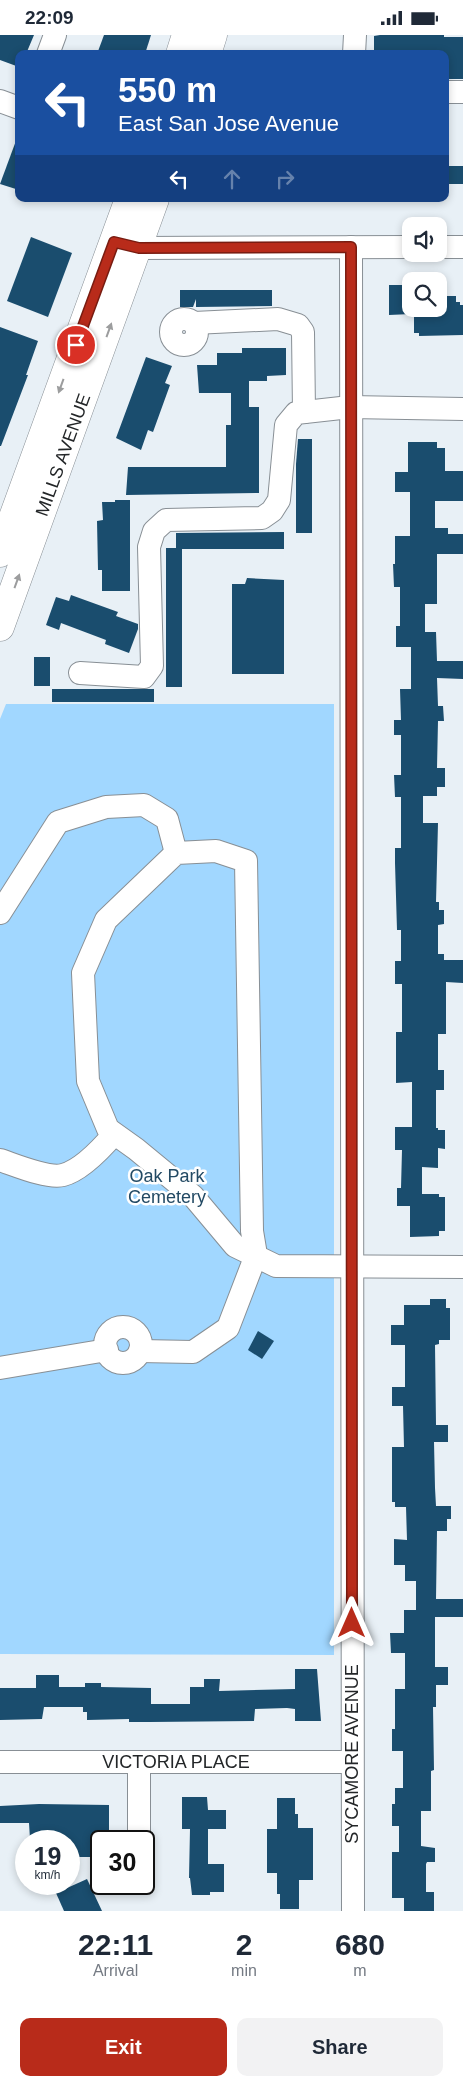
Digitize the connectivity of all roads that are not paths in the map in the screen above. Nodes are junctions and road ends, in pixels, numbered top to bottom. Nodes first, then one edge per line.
1 (55, 35) edge
2 (186, 35) edge
3 (213, 35) edge
4 (354, 35) edge
5 (49, 50) edge
6 (181, 50) edge
7 (208, 50) edge
8 (354, 50) edge
9 (449, 92) edge
10 (463, 92) edge
11 (0, 101) edge
12 (15, 107) edge
13 (129, 202) edge
14 (153, 202) edge
15 (127, 245) junction
16 (351, 247) junction
17 (402, 247) edge
18 (447, 247) edge
19 (463, 247) edge
20 (194, 323) dead end
21 (350, 407) junction
22 (463, 409) edge
23 (304, 412) junction
24 (0, 553) edge
25 (0, 627) edge
26 (80, 673) dead end
27 (176, 853) junction
28 (0, 913) edge
29 (114, 1134) junction
30 (0, 1159) edge
31 (256, 1255) junction
32 (351, 1267) junction
33 (463, 1267) edge
34 (0, 1368) edge
35 (0, 1762) edge
36 (139, 1762) junction
37 (352, 1762) junction
38 (139, 1830) edge
39 (353, 1911) edge

1 - 5 street
2 - 6 main road
3 - 7 main road
4 - 8 street
9 - 10 street
11 - 12 street
13 - 15 main road, MILLS AVENUE
14 - 15 main road, MILLS AVENUE
15 - 16 street
15 -> 24 main road, MILLS AVENUE
25 -> 15 main road, MILLS AVENUE
16 - 17 street
16 - 21 street, SYCAMORE AVENUE
18 - 19 street
20 - 23 street
21 - 22 street
21 - 23 street
21 - 32 street, SYCAMORE AVENUE
23 - 26 street
27 - 28 street
27 - 29 street
27 - 31 street
29 - 30 street
29 - 31 street
31 - 32 street
31 - 34 street
32 - 33 street
32 - 37 street, SYCAMORE AVENUE
35 - 36 street, VICTORIA PLACE
36 - 37 street, VICTORIA PLACE
36 - 38 street
37 - 39 street, SYCAMORE AVENUE

